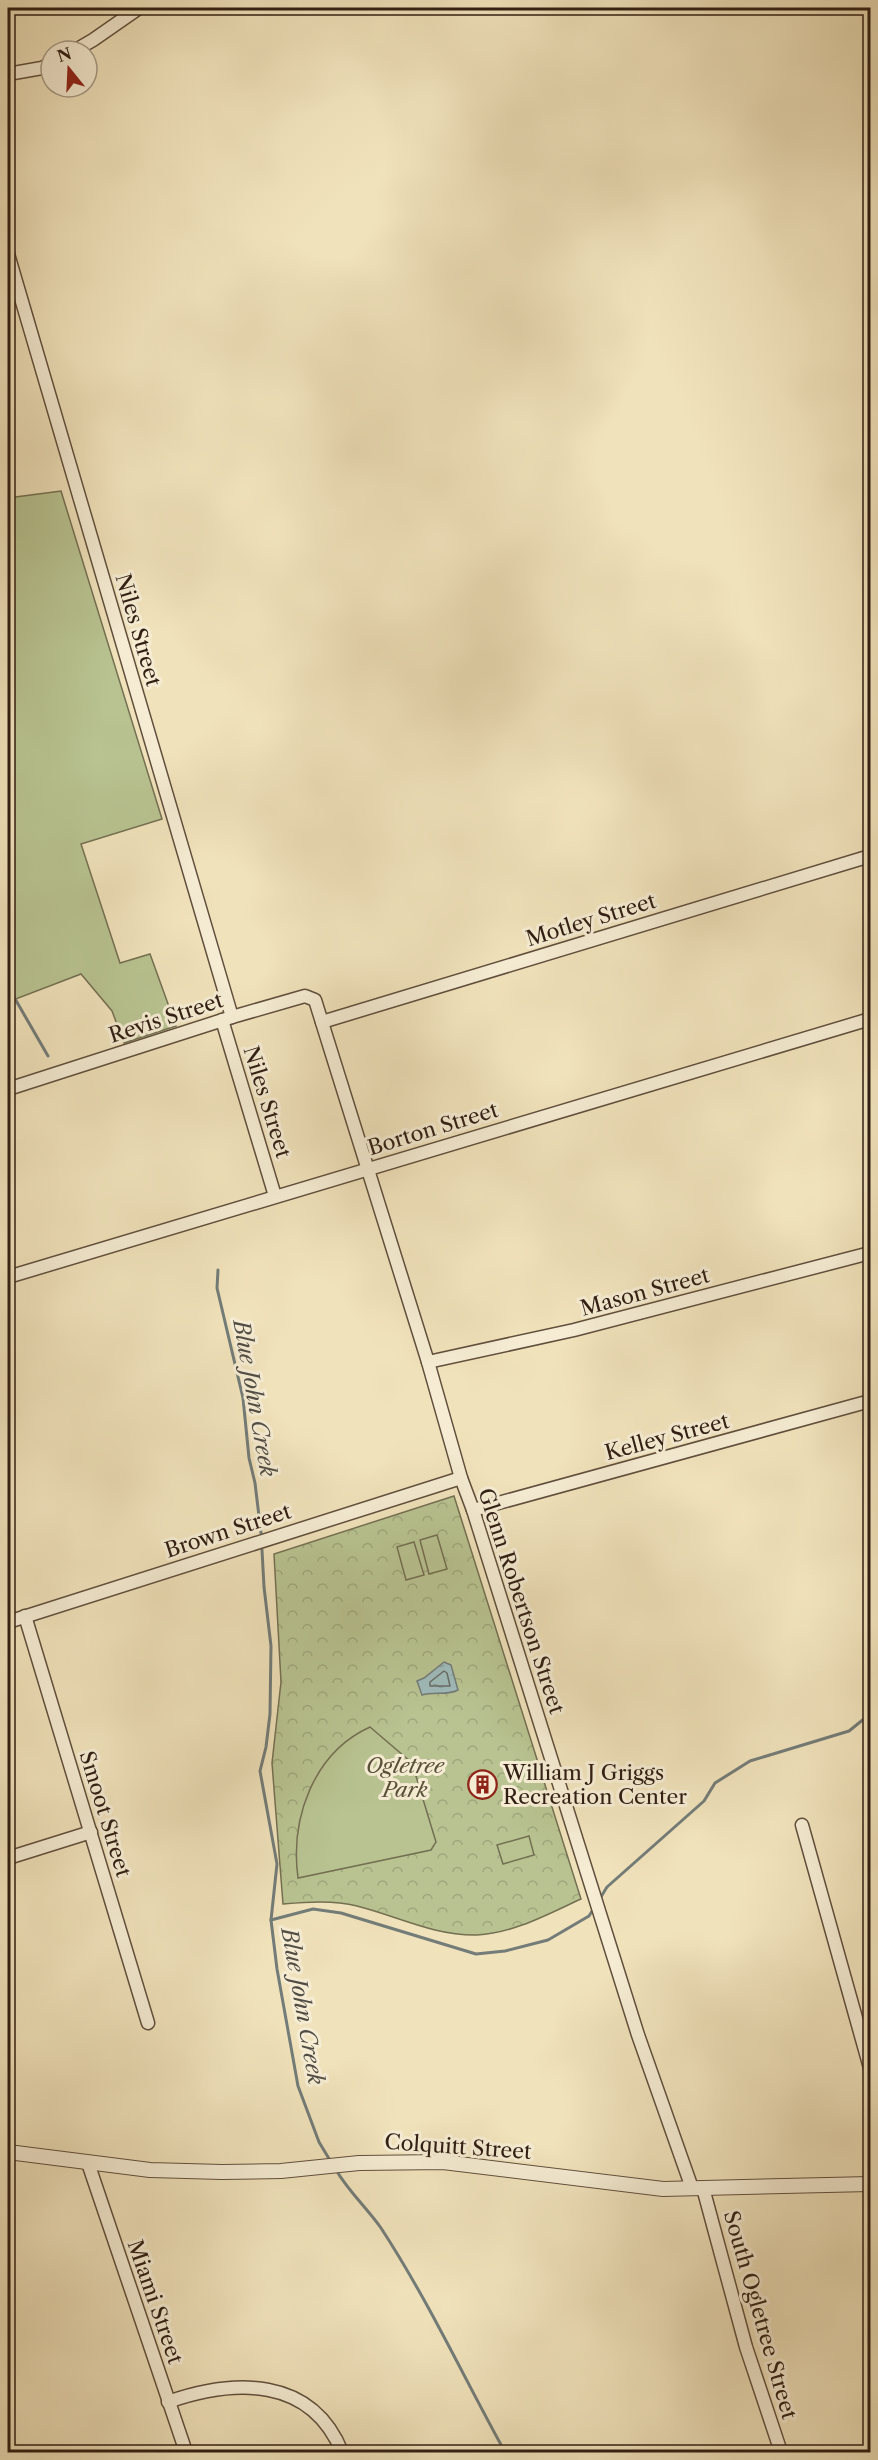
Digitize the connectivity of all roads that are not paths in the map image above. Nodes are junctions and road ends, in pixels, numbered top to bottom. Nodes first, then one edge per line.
1 (139, 8) edge
2 (94, 39) edge
3 (39, 69) edge
4 (8, 74) edge
5 (8, 254) edge
6 (870, 856) edge
7 (870, 1018) edge
8 (227, 1019) junction
9 (322, 1022) junction
10 (8, 1089) edge
11 (367, 1170) junction
12 (275, 1196) junction
13 (870, 1253) edge
14 (8, 1277) edge
15 (428, 1362) junction
16 (870, 1401) edge
17 (461, 1478) junction
18 (473, 1510) junction
19 (25, 1616) junction
20 (8, 1622) edge
21 (802, 1825) dead end
22 (91, 1832) junction
23 (8, 1858) edge
24 (148, 2023) dead end
25 (870, 2068) edge
26 (8, 2152) edge
27 (88, 2163) junction
28 (870, 2184) edge
29 (698, 2188) junction
30 (168, 2402) junction
31 (186, 2452) edge
32 (342, 2452) edge
33 (781, 2452) edge

1 - 2 street
3 - 4 street
5 - 8 street, Niles Street
6 - 9 street, Motley Street
7 - 11 street, Borton Street
8 - 9 street, Revis Street
8 - 10 street, Revis Street
8 - 12 street, Niles Street
9 - 11 street, Glenn Robertson Street
11 - 12 street, Borton Street
11 - 15 street, Glenn Robertson Street
12 - 14 street, Borton Street
13 - 15 street, Mason Street
15 - 17 street, Glenn Robertson Street
16 - 18 street, Kelley Street
17 - 18 street, Glenn Robertson Street
17 - 19 street, Brown Street
18 - 29 street, Glenn Robertson Street
19 - 20 street, Brown Street
19 - 22 street, Smoot Street
21 - 25 street
22 - 23 street
22 - 24 street, Smoot Street
26 - 27 street, Colquitt Street
27 - 29 street, Colquitt Street
27 - 30 street, Miami Street
28 - 29 street, Colquitt Street
29 - 33 street, South Ogletree Street
30 - 31 street, Miami Street
30 - 32 street

